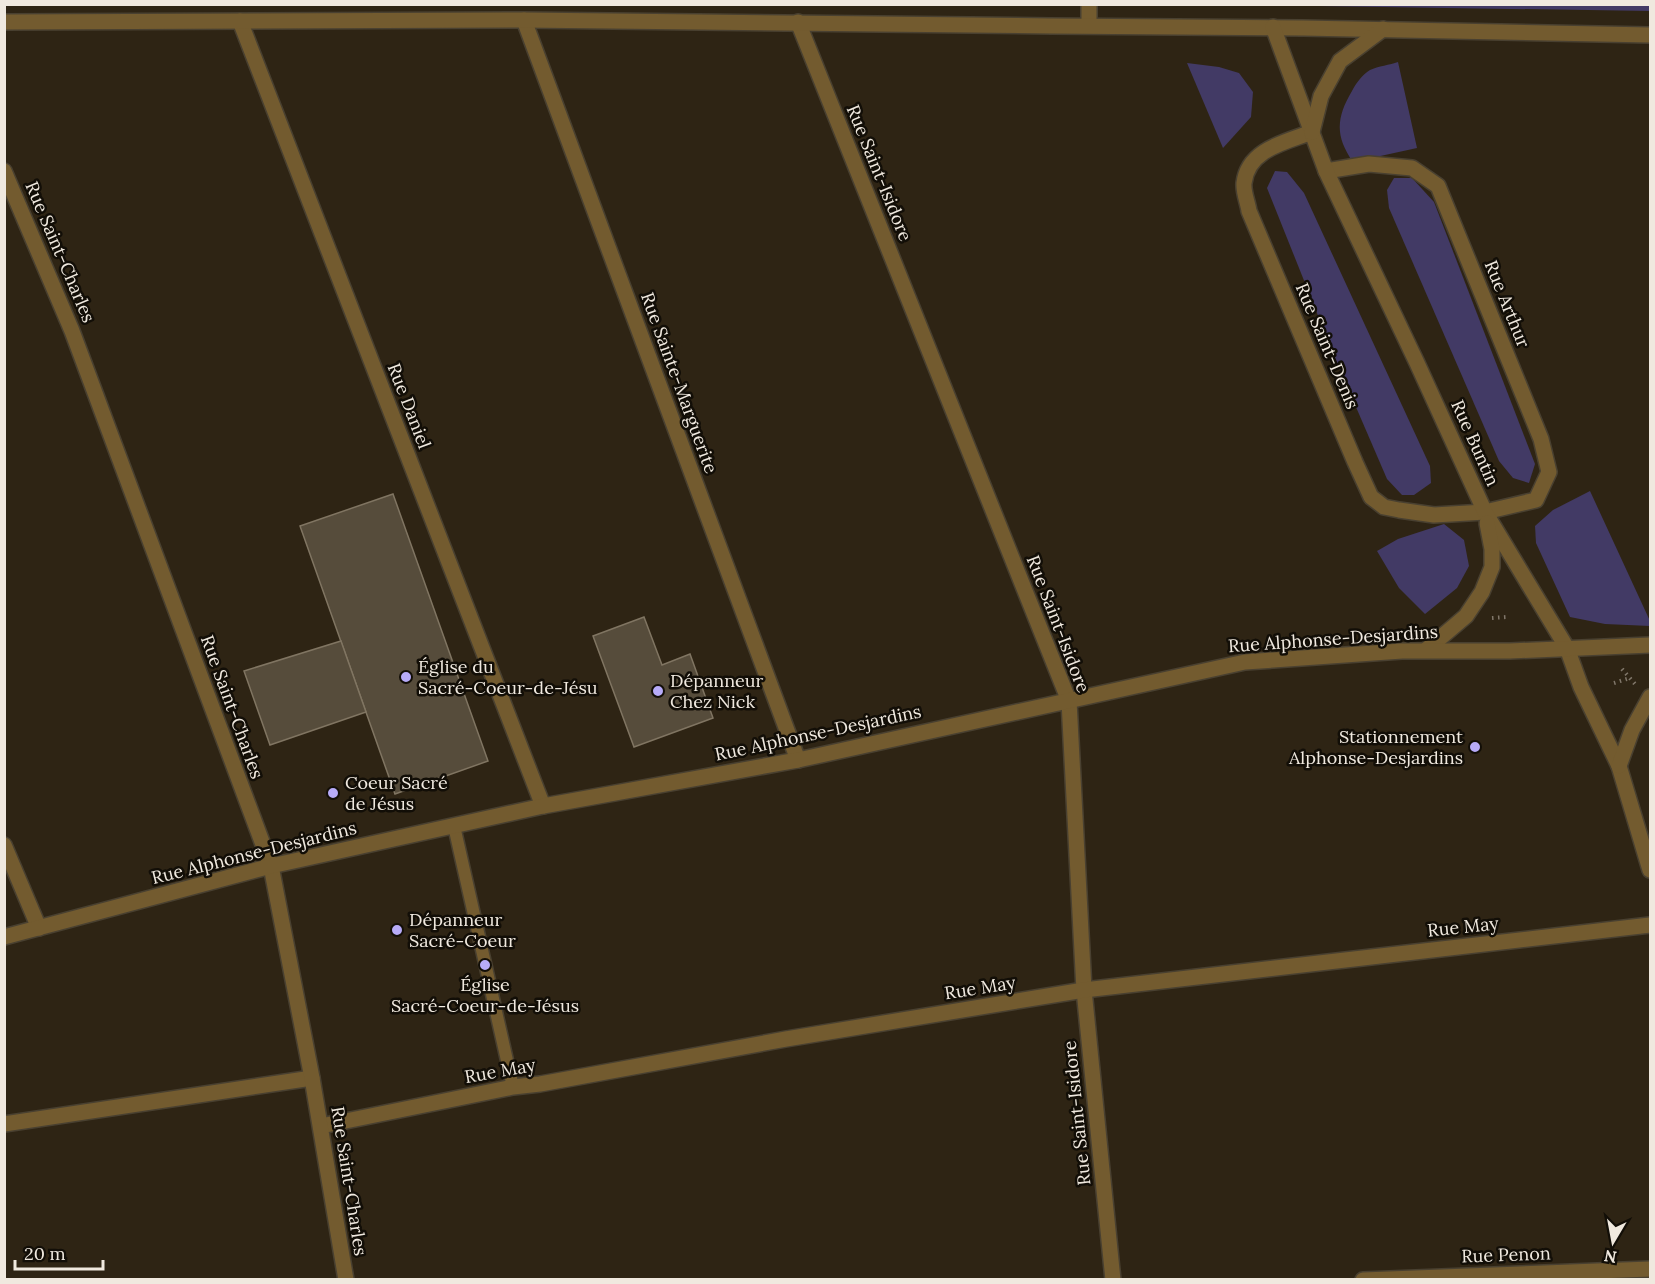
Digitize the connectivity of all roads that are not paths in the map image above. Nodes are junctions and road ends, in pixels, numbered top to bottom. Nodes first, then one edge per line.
1 (1089, 4) edge
2 (524, 20) junction
3 (240, 21) junction
4 (4, 22) edge
5 (798, 22) junction
6 (1089, 25) junction
7 (1273, 27) junction
8 (1383, 29) junction
9 (1650, 35) edge
10 (1312, 132) junction
11 (4, 171) edge
12 (1326, 171) junction
13 (1485, 512) junction
14 (1650, 645) edge
15 (1567, 648) junction
16 (1426, 650) junction
17 (1646, 694) edge
18 (1069, 701) junction
19 (798, 760) junction
20 (1619, 766) junction
21 (543, 806) junction
22 (454, 826) junction
23 (4, 845) edge
24 (271, 866) junction
25 (1650, 870) edge
26 (1650, 925) edge
27 (39, 928) junction
28 (4, 937) edge
29 (1084, 990) junction
30 (312, 1078) junction
31 (513, 1087) junction
32 (4, 1124) edge
33 (321, 1126) junction
34 (1650, 1269) edge
35 (346, 1280) edge
36 (1113, 1280) edge
37 (1363, 1280) edge

1 - 6 street
2 - 3 street
2 - 5 street
2 - 19 street, Rue Sainte-Marguerite
3 - 4 street
3 - 21 street, Rue Daniel
5 - 6 street
5 - 18 street, Rue Saint-Isidore
6 - 7 street
7 - 8 street
7 - 10 street, Rue Buntin
8 - 9 street
8 - 10 street
10 - 12 street, Rue Buntin
10 - 13 street, Rue Saint-Denis
11 - 24 street, Rue Saint-Charles
12 - 13 street, Rue Buntin
12 - 13 street, Rue Arthur
13 - 15 street, Rue Buntin
13 - 16 street
14 - 15 street, Rue Alphonse-Desjardins
15 - 16 street, Rue Alphonse-Desjardins
15 - 20 street, Rue Buntin
16 - 18 street, Rue Alphonse-Desjardins
17 - 20 street
18 - 19 street, Rue Alphonse-Desjardins
18 - 29 street, Rue Saint-Isidore
19 - 21 street, Rue Alphonse-Desjardins
20 - 25 street, Rue Buntin
21 - 22 street, Rue Alphonse-Desjardins
22 - 24 street, Rue Alphonse-Desjardins
22 - 31 lane
23 - 27 street
24 - 27 street, Rue Alphonse-Desjardins
24 - 30 street, Rue Saint-Charles
26 - 29 street, Rue May
27 - 28 street, Rue Alphonse-Desjardins
29 - 31 street, Rue May
29 - 36 street, Rue Saint-Isidore
30 - 32 street
30 - 33 street, Rue Saint-Charles
31 - 33 street, Rue May
33 - 35 street, Rue Saint-Charles
34 - 37 street, Rue Penon

